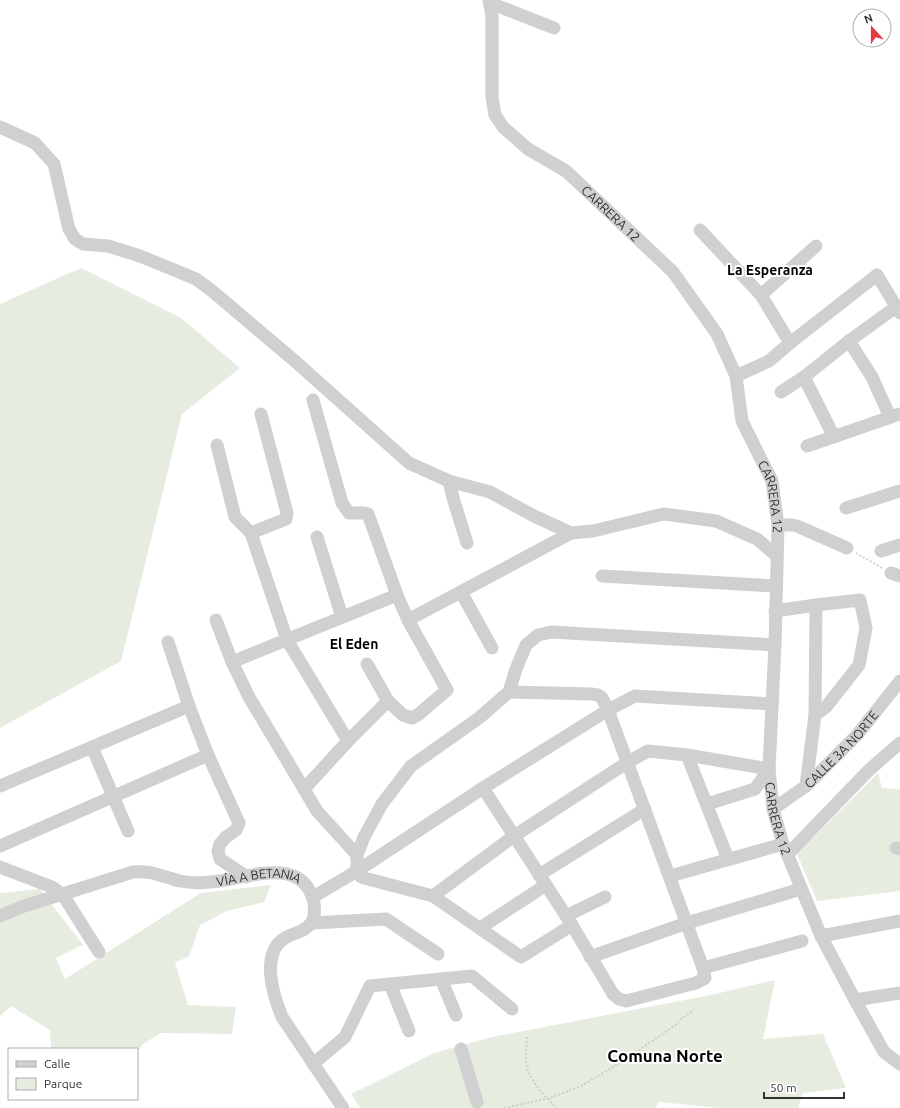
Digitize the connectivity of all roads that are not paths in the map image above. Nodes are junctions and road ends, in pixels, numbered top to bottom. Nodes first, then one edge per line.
1 (490, 2) edge
2 (554, 28) dead end
3 (0, 127) edge
4 (700, 230) dead end
5 (816, 246) dead end
6 (761, 295) junction
7 (898, 310) edge
8 (849, 342) junction
9 (790, 343) junction
10 (736, 376) junction
11 (804, 377) junction
12 (781, 392) dead end
13 (313, 400) dead end
14 (262, 414) dead end
15 (895, 416) edge
16 (834, 437) junction
17 (217, 445) dead end
18 (807, 446) dead end
19 (449, 481) junction
20 (900, 492) edge
21 (846, 508) dead end
22 (778, 525) junction
23 (251, 533) junction
24 (571, 533) junction
25 (317, 537) dead end
26 (467, 543) dead end
27 (900, 546) edge
28 (847, 548) road end
29 (881, 551) dead end
30 (777, 556) junction
31 (602, 576) dead end
32 (775, 586) junction
33 (461, 592) junction
34 (397, 595) junction
35 (816, 605) junction
36 (775, 611) junction
37 (342, 618) junction
38 (216, 620) dead end
39 (408, 620) junction
40 (287, 640) junction
41 (168, 642) dead end
42 (774, 645) junction
43 (492, 648) dead end
44 (232, 662) junction
45 (367, 664) dead end
46 (899, 684) edge
47 (509, 692) junction
48 (388, 701) junction
49 (772, 704) junction
50 (189, 706) junction
51 (608, 710) junction
52 (815, 715) junction
53 (348, 741) junction
54 (900, 743) edge
55 (92, 747) junction
56 (208, 754) junction
57 (687, 755) junction
58 (628, 762) junction
59 (769, 769) junction
60 (0, 786) edge
61 (806, 786) junction
62 (483, 788) junction
63 (304, 790) junction
64 (113, 796) junction
65 (706, 804) junction
66 (645, 809) junction
67 (773, 809) junction
68 (128, 830) dead end
69 (514, 836) junction
70 (0, 846) edge
71 (786, 849) junction
72 (357, 856) junction
73 (728, 859) junction
74 (0, 867) edge
75 (357, 871) junction
76 (670, 876) junction
77 (246, 877) junction
78 (543, 880) junction
79 (801, 889) junction
80 (63, 895) junction
81 (433, 896) junction
82 (313, 897) junction
83 (605, 897) dead end
84 (0, 916) edge
85 (569, 921) junction
86 (900, 921) edge
87 (312, 923) junction
88 (687, 923) junction
89 (480, 928) junction
90 (821, 936) junction
91 (802, 941) dead end
92 (99, 952) dead end
93 (438, 954) dead end
94 (590, 957) junction
95 (703, 968) junction
96 (442, 979) junction
97 (390, 984) junction
98 (900, 993) edge
99 (855, 1000) junction
100 (512, 1009) dead end
101 (456, 1015) dead end
102 (409, 1030) dead end
103 (461, 1049) dead end
104 (313, 1064) junction
105 (900, 1064) edge
106 (477, 1102) dead end
107 (343, 1108) edge

1 - 2 street
1 - 10 street, CARRERA 12
3 - 19 street
4 - 6 street
5 - 6 street
6 - 9 street
7 - 8 street
7 - 9 street
8 - 11 street
8 - 15 street
9 - 10 street
10 - 22 street, CARRERA 12
11 - 12 street
11 - 16 street
13 - 34 street
14 - 23 street
15 - 16 street
16 - 18 street
17 - 23 street
19 - 24 street
19 - 26 street
20 - 21 street
22 - 28 street
22 - 30 street, CARRERA 12
23 - 40 street
24 - 30 street
24 - 33 street
25 - 37 street
27 - 29 street
30 - 32 street, CARRERA 12
31 - 32 street
32 - 36 street, CARRERA 12
33 - 39 street
33 - 43 street
34 - 37 street
34 - 39 street
35 - 36 street
35 - 52 street
35 - 52 street
36 - 42 street, CARRERA 12
37 - 40 street
38 - 44 street
39 - 48 street
40 - 44 street
40 - 53 street
41 - 50 street
42 - 47 street
42 - 49 street, CARRERA 12
44 - 63 street
45 - 48 street
46 - 61 street, CALLE 3A NORTE
47 - 51 street
47 - 72 street
48 - 53 street
49 - 51 street
49 - 59 street, CARRERA 12
50 - 55 street
50 - 56 street
51 - 58 street
51 - 62 street
52 - 61 street
53 - 63 street
54 - 71 street
55 - 60 street
55 - 64 street
56 - 64 street
56 - 77 street
57 - 58 street
57 - 59 street
57 - 65 street
58 - 66 street
58 - 69 street
59 - 65 street
59 - 67 street, CARRERA 12
61 - 67 street, CALLE 3A NORTE
62 - 69 street
62 - 75 street
63 - 72 street
64 - 68 street
64 - 70 street
65 - 73 street
66 - 76 street
66 - 78 street
67 - 71 street, CARRERA 12
69 - 78 street
69 - 81 street
71 - 73 street
71 - 79 street, CARRERA 12
72 - 75 street
73 - 76 street
74 - 80 street
75 - 81 street
75 - 82 street
76 - 88 street
77 - 80 street, VÍA A BETANIA
77 - 82 street, VÍA A BETANIA
78 - 85 street
78 - 89 street
79 - 88 street
79 - 90 street, CARRERA 12
80 - 84 street, VÍA A BETANIA
80 - 92 street
81 - 89 street
82 - 87 street, VÍA A BETANIA
83 - 85 street
85 - 89 street
85 - 94 street
86 - 90 street
87 - 93 street
87 - 104 street
88 - 94 street
88 - 95 street
90 - 99 street, CARRERA 12
91 - 95 street
94 - 95 street
96 - 97 street
96 - 100 street
96 - 101 street
97 - 102 street
97 - 104 street
98 - 99 street
99 - 105 street, CARRERA 12
103 - 106 street
104 - 107 street

